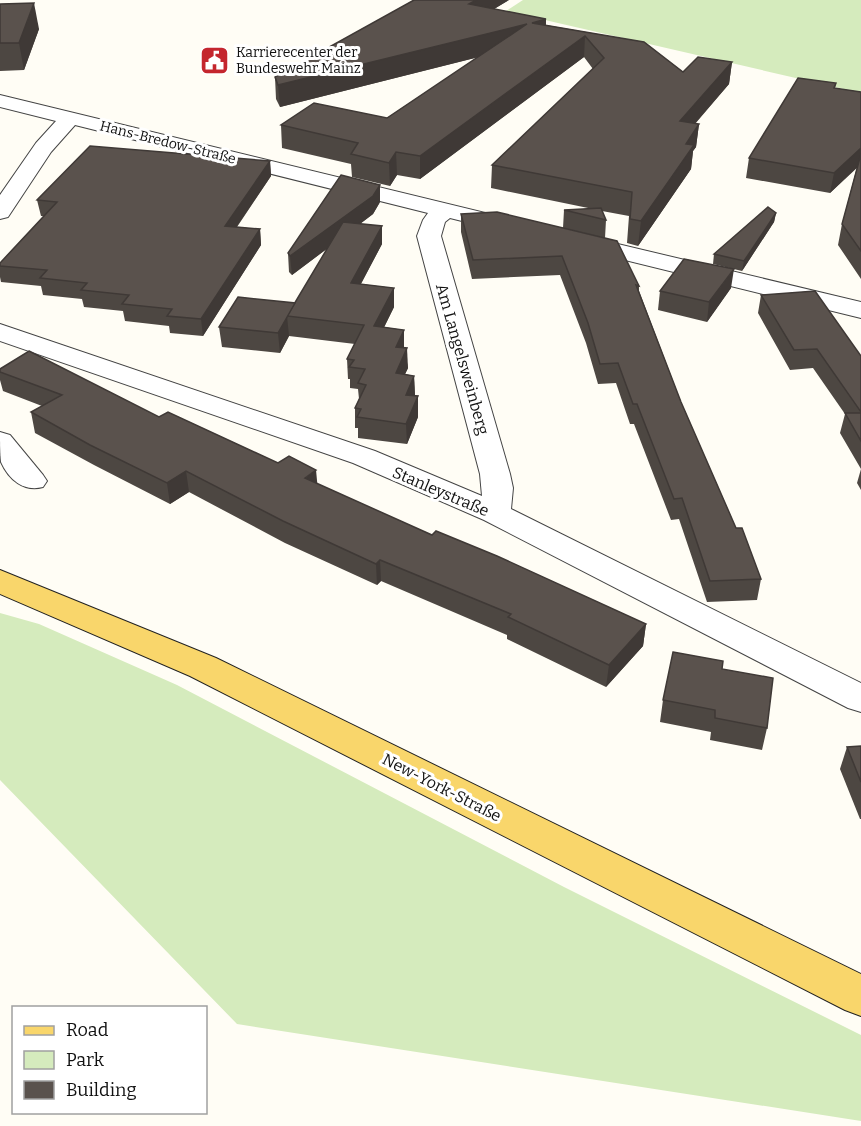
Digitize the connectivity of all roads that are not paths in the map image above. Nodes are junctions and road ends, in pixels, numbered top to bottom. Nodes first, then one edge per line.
1 (0, 101) edge
2 (72, 118) junction
3 (445, 210) junction
4 (0, 212) edge
5 (523, 229) edge
6 (557, 237) edge
7 (861, 310) edge
8 (0, 332) edge
9 (0, 441) edge
10 (32, 481) dead end
11 (495, 513) junction
12 (6, 584) edge
13 (861, 699) edge
14 (861, 996) edge

1 - 2 street, Hans-Bredow-Straße
2 - 3 street, Hans-Bredow-Straße
2 - 4 street
3 - 5 street, Hans-Bredow-Straße
3 - 11 street, Am Langelsweinberg
6 - 7 street
8 - 11 street, Stanleystraße
9 - 10 street
11 - 13 street, Stanleystraße
12 - 14 main road, New-York-Straße

